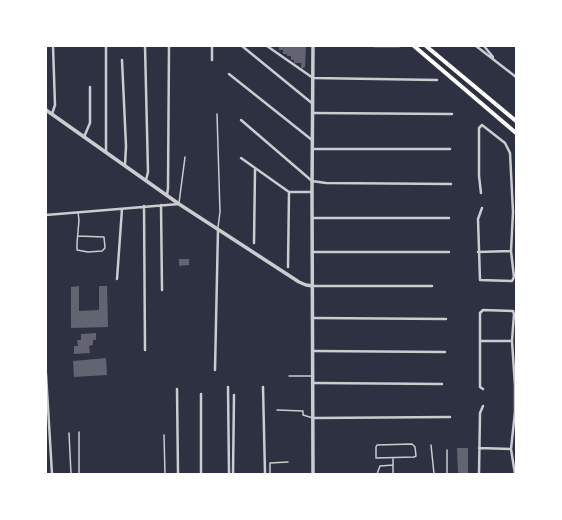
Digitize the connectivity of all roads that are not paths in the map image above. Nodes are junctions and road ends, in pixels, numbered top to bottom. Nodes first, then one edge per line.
1 (54, 46) edge
2 (106, 46) edge
3 (145, 46) edge
4 (169, 46) edge
5 (212, 46) edge
6 (242, 46) edge
7 (267, 46) edge
8 (313, 46) edge
9 (374, 46) edge
10 (399, 46) edge
11 (414, 46) edge
12 (426, 46) edge
13 (476, 46) edge
14 (484, 46) edge
15 (122, 60) dead end
16 (212, 60) dead end
17 (496, 61) junction
18 (230, 74) dead end
19 (516, 77) edge
20 (313, 78) junction
21 (438, 80) dead end
22 (90, 87) dead end
23 (313, 104) junction
24 (46, 110) edge
25 (313, 113) junction
26 (52, 114) junction
27 (217, 114) dead end
28 (452, 114) dead end
29 (241, 120) dead end
30 (516, 121) edge
31 (516, 133) edge
32 (84, 137) junction
33 (312, 141) junction
34 (312, 149) junction
35 (450, 149) dead end
36 (106, 152) junction
37 (185, 157) dead end
38 (241, 158) dead end
39 (125, 165) junction
40 (255, 169) junction
41 (146, 180) junction
42 (312, 181) junction
43 (451, 184) dead end
44 (289, 192) junction
45 (312, 192) junction
46 (512, 192) junction
47 (481, 193) dead end
48 (516, 194) edge
49 (166, 195) junction
50 (179, 204) junction
51 (144, 206) junction
52 (161, 206) junction
53 (482, 208) dead end
54 (122, 209) junction
55 (514, 211) edge
56 (78, 212) junction
57 (46, 215) edge
58 (312, 218) junction
59 (449, 218) dead end
60 (218, 229) junction
61 (78, 236) junction
62 (254, 243) dead end
63 (511, 251) junction
64 (312, 252) junction
65 (449, 252) dead end
66 (478, 252) junction
67 (288, 268) dead end
68 (117, 279) dead end
69 (313, 286) junction
70 (432, 286) dead end
71 (162, 290) dead end
72 (314, 318) junction
73 (446, 319) dead end
74 (512, 340) junction
75 (480, 341) junction
76 (145, 350) dead end
77 (314, 351) junction
78 (445, 352) dead end
79 (215, 370) dead end
80 (46, 374) edge
81 (289, 376) dead end
82 (314, 376) junction
83 (314, 383) junction
84 (442, 384) dead end
85 (515, 386) edge
86 (228, 387) dead end
87 (263, 387) dead end
88 (177, 389) dead end
89 (483, 389) dead end
90 (201, 394) dead end
91 (234, 395) dead end
92 (483, 406) dead end
93 (515, 406) edge
94 (277, 410) dead end
95 (314, 418) junction
96 (450, 418) dead end
97 (79, 432) dead end
98 (69, 433) dead end
99 (164, 436) dead end
100 (431, 445) dead end
101 (479, 448) junction
102 (511, 449) junction
103 (447, 450) dead end
104 (393, 458) junction
105 (288, 462) dead end
106 (393, 465) junction
107 (52, 474) edge
108 (71, 474) edge
109 (79, 474) edge
110 (165, 474) edge
111 (178, 474) edge
112 (201, 474) edge
113 (228, 474) edge
114 (233, 474) edge
115 (265, 474) edge
116 (270, 474) edge
117 (313, 474) edge
118 (377, 474) edge
119 (393, 474) edge
120 (434, 474) edge
121 (448, 474) edge
122 (479, 474) edge
123 (515, 474) edge

1 - 26 street
2 - 36 street
3 - 41 street
4 - 49 street
5 - 16 street
6 - 23 street
7 - 20 street
8 - 20 street
9 - 10 street
11 - 31 main road
12 - 30 main road
13 - 17 street
14 - 17 street
15 - 39 street
17 - 19 street
18 - 33 street
20 - 21 street
20 - 23 street
22 - 32 street
23 - 25 street
24 - 26 street
25 - 28 street
25 - 33 street
26 - 32 street
27 - 60 lane
29 - 42 street
32 - 36 street
33 - 34 street
34 - 35 street
34 - 42 street
36 - 39 street
37 - 50 lane
38 - 40 street
39 - 41 street
40 - 44 street
40 - 62 street
41 - 49 street
42 - 43 street
42 - 45 street
44 - 45 street
44 - 67 street
45 - 58 street
46 - 47 street
46 - 48 street
46 - 55 street
49 - 50 street
50 - 52 street
50 - 60 street
51 - 52 street
51 - 54 street
51 - 76 street
52 - 71 street
53 - 66 street
54 - 56 street
54 - 68 street
55 - 63 street
56 - 57 street
56 - 61 lane
58 - 59 street
58 - 64 street
60 - 69 street
60 - 79 street
61 - 61 lane
63 - 66 street
63 - 66 street
64 - 65 street
64 - 69 street
69 - 70 street
69 - 72 street
72 - 73 street
72 - 77 street
74 - 75 street
74 - 75 street
74 - 85 street
75 - 89 street
77 - 78 street
77 - 82 street
80 - 107 street
81 - 82 lane
82 - 83 street
83 - 84 street
83 - 95 street
85 - 93 street
86 - 113 street
87 - 115 street
88 - 111 street
90 - 112 street
91 - 114 street
92 - 101 street
93 - 102 street
94 - 95 lane
95 - 96 street
95 - 117 street
97 - 109 lane
98 - 108 lane
99 - 110 lane
100 - 120 lane
101 - 102 street
101 - 122 street
102 - 123 street
103 - 121 lane
104 - 104 lane
104 - 106 lane
105 - 116 lane
106 - 118 lane
106 - 119 lane

